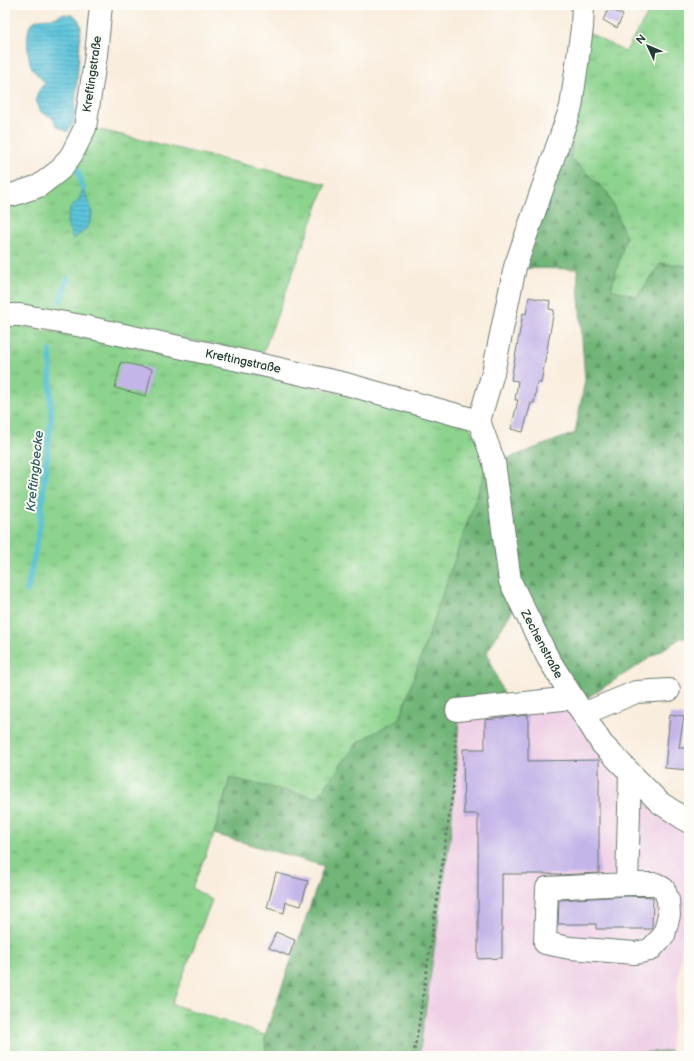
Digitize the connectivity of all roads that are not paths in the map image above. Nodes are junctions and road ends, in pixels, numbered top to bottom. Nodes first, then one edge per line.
1 (101, 5) edge
2 (583, 5) edge
3 (5, 195) edge
4 (5, 315) edge
5 (479, 421) junction
6 (669, 690) dead end
7 (577, 706) junction
8 (457, 710) road end
9 (630, 773) junction
10 (689, 822) edge
11 (627, 884) junction

1 - 3 street, Kreftingstraße
2 - 5 street
4 - 5 street, Kreftingstraße
5 - 7 street, Zechenstraße
6 - 7 street
7 - 8 street
7 - 9 street, Zechenstraße
9 - 10 street, Zechenstraße
9 - 11 street
11 - 11 street

